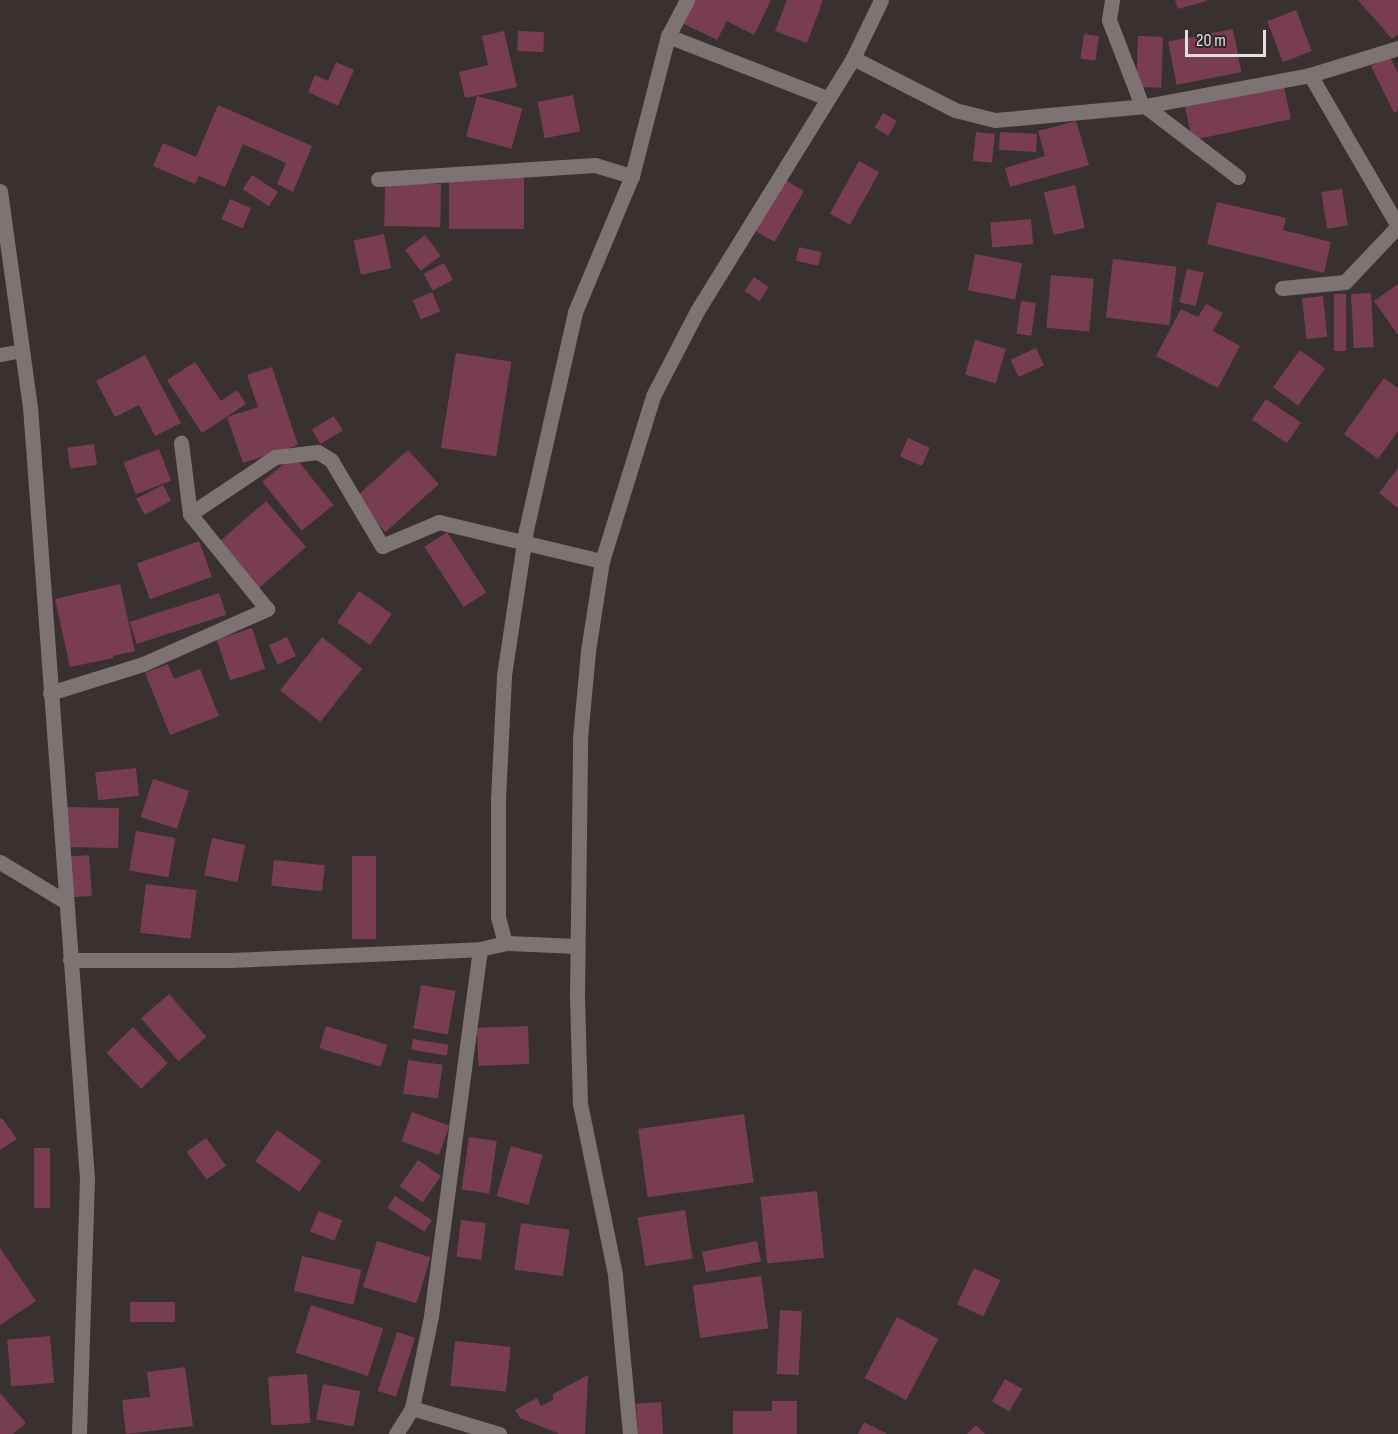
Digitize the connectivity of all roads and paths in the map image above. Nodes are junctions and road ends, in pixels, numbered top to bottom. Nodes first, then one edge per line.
1 (687, 0) edge
2 (881, 0) edge
3 (1112, 0) edge
4 (668, 36) junction
5 (1398, 48) edge
6 (853, 58) junction
7 (1311, 75) junction
8 (827, 98) junction
9 (1143, 106) junction
10 (632, 176) junction
11 (1238, 177) dead end
12 (378, 179) dead end
13 (0, 191) edge
14 (1282, 288) dead end
15 (22, 351) junction
16 (0, 354) edge
17 (181, 443) dead end
18 (190, 514) junction
19 (524, 542) junction
20 (602, 561) junction
21 (50, 693) junction
22 (0, 862) edge
23 (66, 902) junction
24 (505, 943) junction
25 (577, 946) junction
26 (480, 949) junction
27 (70, 960) junction
28 (412, 1408) junction
29 (79, 1434) edge
30 (396, 1434) edge
31 (499, 1434) edge
32 (630, 1434) edge

1 - 4 street
2 - 6 street
3 - 9 street
4 - 8 street
4 - 10 street
5 - 7 street
6 - 8 street
6 - 9 street
7 - 9 street
7 - 14 street
8 - 20 street
9 - 11 street
10 - 12 street
10 - 19 street
13 - 15 street
15 - 16 lane
15 - 21 street
17 - 18 street
18 - 19 street
18 - 21 street
19 - 20 street
19 - 24 street
20 - 25 street
21 - 23 street
22 - 23 street
23 - 27 street
24 - 25 street
24 - 26 street
25 - 32 street
26 - 27 street
26 - 28 street
27 - 29 street
28 - 30 street
28 - 31 street

